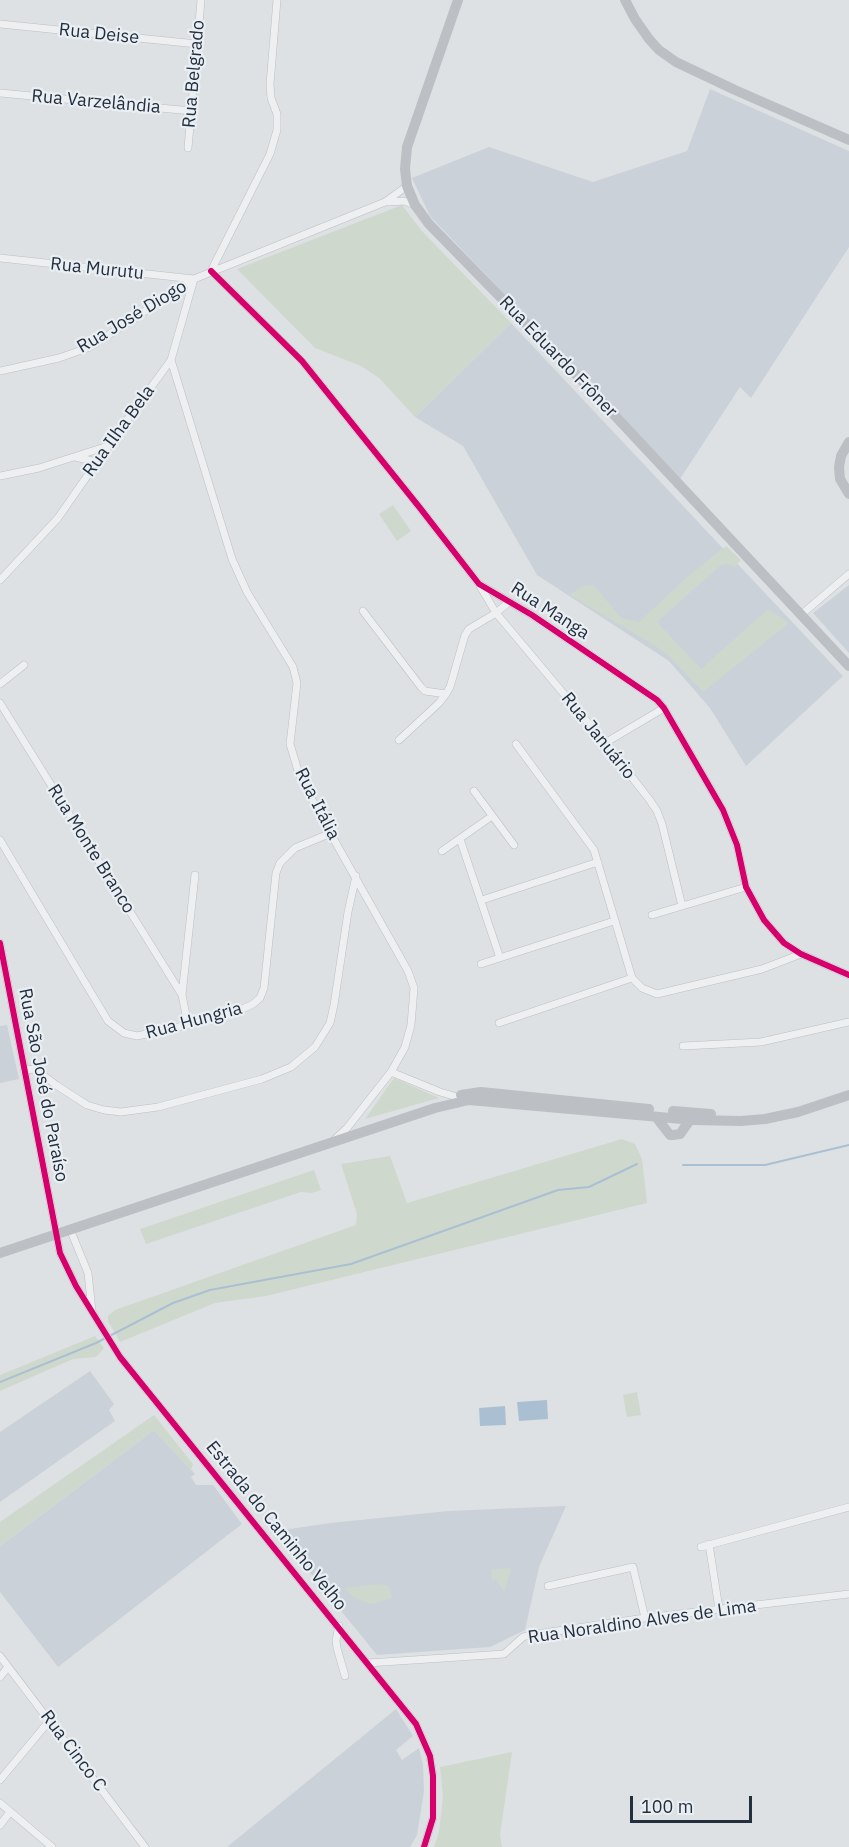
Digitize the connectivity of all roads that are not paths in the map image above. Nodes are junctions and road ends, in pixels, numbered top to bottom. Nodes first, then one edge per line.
1 (201, 0) edge
2 (277, 0) edge
3 (458, 0) edge
4 (625, 0) edge
5 (0, 24) edge
6 (197, 44) junction
7 (0, 93) edge
8 (192, 111) junction
9 (849, 140) edge
10 (188, 148) dead end
11 (407, 186) junction
12 (385, 202) junction
13 (415, 205) junction
14 (0, 258) edge
15 (211, 271) junction
16 (194, 279) junction
17 (171, 360) junction
18 (0, 370) edge
19 (849, 442) edge
20 (108, 446) junction
21 (72, 457) junction
22 (97, 462) junction
23 (0, 476) edge
24 (849, 494) edge
25 (849, 574) edge
26 (0, 579) edge
27 (479, 584) junction
28 (509, 602) junction
29 (363, 611) dead end
30 (496, 613) junction
31 (802, 614) junction
32 (24, 665) dead end
33 (849, 666) edge
34 (0, 684) edge
35 (446, 694) junction
36 (0, 704) edge
37 (664, 708) junction
38 (399, 740) dead end
39 (605, 743) junction
40 (516, 744) dead end
41 (474, 791) dead end
42 (492, 816) junction
43 (331, 833) junction
44 (460, 839) junction
45 (0, 840) edge
46 (514, 845) dead end
47 (3, 850) edge
48 (442, 851) dead end
49 (598, 862) junction
50 (195, 875) dead end
51 (356, 876) junction
52 (746, 887) junction
53 (482, 900) junction
54 (682, 906) junction
55 (652, 915) dead end
56 (614, 921) junction
57 (0, 943) edge
58 (801, 954) junction
59 (500, 958) junction
60 (481, 964) dead end
61 (849, 975) edge
62 (632, 978) junction
63 (182, 995) junction
64 (849, 1022) edge
65 (499, 1023) dead end
66 (188, 1025) junction
67 (683, 1046) dead end
68 (24, 1070) junction
69 (391, 1072) junction
70 (849, 1089) edge
71 (849, 1095) edge
72 (456, 1096) junction
73 (470, 1100) junction
74 (656, 1117) junction
75 (690, 1120) junction
76 (329, 1144) junction
77 (70, 1229) junction
78 (56, 1233) junction
79 (0, 1253) edge
80 (92, 1313) junction
81 (849, 1507) edge
82 (709, 1544) junction
83 (271, 1545) junction
84 (701, 1547) dead end
85 (265, 1551) dead end
86 (548, 1586) dead end
87 (849, 1594) edge
88 (719, 1609) junction
89 (645, 1618) junction
90 (339, 1626) junction
91 (0, 1656) edge
92 (368, 1663) junction
93 (8, 1667) junction
94 (345, 1676) dead end
95 (0, 1677) edge
96 (50, 1720) junction
97 (0, 1780) edge
98 (0, 1803) edge
99 (10, 1812) junction
100 (0, 1825) edge
101 (52, 1847) edge
102 (145, 1847) edge
103 (424, 1847) edge

1 - 6 street, Rua Belgrado
2 - 15 street
3 - 11 main road, Rua Eduardo Frôner
4 - 9 main road
5 - 6 street, Rua Deise
6 - 8 street, Rua Belgrado
7 - 8 street, Rua Varzelândia
8 - 10 street, Rua Belgrado
11 - 12 street
11 - 13 main road, Rua Eduardo Frôner
12 - 13 street
12 - 15 street
13 - 31 main road, Rua Eduardo Frôner
14 - 16 street, Rua Murutu
15 - 16 street
15 - 27 street, Rua Manga
16 - 17 street, Rua Ilha Bela
16 - 18 street, Rua José Diogo
17 - 20 street, Rua Ilha Bela
17 - 43 street, Rua Itália
19 - 24 main road
20 - 21 street
20 - 22 street, Rua Ilha Bela
21 - 22 street
21 - 23 street
22 - 26 street, Rua Ilha Bela
25 - 31 street
27 - 28 street, Rua Manga
27 - 30 street, Rua Januário
28 - 30 street
28 - 37 street, Rua Manga
29 - 35 street
30 - 35 street
30 - 39 street, Rua Januário
31 - 33 main road, Rua Eduardo Frôner
32 - 34 street
35 - 38 street
36 - 63 street, Rua Monte Branco
37 - 39 street
37 - 52 street, Rua Manga
39 - 54 street, Rua Januário
40 - 49 street
41 - 42 street
42 - 44 street
42 - 46 street
43 - 51 street, Rua Itália
43 - 66 street, Rua Hungria
44 - 48 street
44 - 53 street
45 - 47 street, Rua Hungria
47 - 66 street, Rua Hungria
49 - 53 street
49 - 56 street
50 - 63 street
51 - 68 street
51 - 69 street, Rua Itália
52 - 54 street
52 - 58 street, Rua Manga
53 - 59 street
54 - 55 street
56 - 59 street
56 - 62 street
57 - 68 street, Rua São José do Paraíso
58 - 61 street, Rua Manga
58 - 62 street
59 - 60 street
62 - 65 street
63 - 66 street
64 - 67 street
68 - 78 street, Rua São José do Paraíso
69 - 72 street
69 - 76 street, Rua Itália
70 - 72 main road
71 - 75 main road
72 - 73 street
72 - 76 main road
73 - 74 main road
73 - 76 main road
74 - 75 main road
74 - 75 main road
76 - 77 main road
77 - 78 main road
77 - 80 street, Estrada do Caminho Velho
78 - 79 main road
78 - 80 street, Estrada do Caminho Velho
80 - 83 street, Estrada do Caminho Velho
81 - 82 street
82 - 84 street
82 - 88 street
83 - 85 street
83 - 90 street, Estrada do Caminho Velho
86 - 89 street
87 - 88 street, Rua Noraldino Alves de Lima
88 - 89 street, Rua Noraldino Alves de Lima
89 - 92 street, Rua Noraldino Alves de Lima
90 - 92 street, Estrada do Caminho Velho
90 - 94 street
91 - 93 street, Rua Cinco C
92 - 103 street, Estrada do Caminho Velho
93 - 95 street
93 - 96 street, Rua Cinco C
96 - 97 street
96 - 102 street, Rua Cinco C
98 - 99 street
99 - 100 street
99 - 101 street

